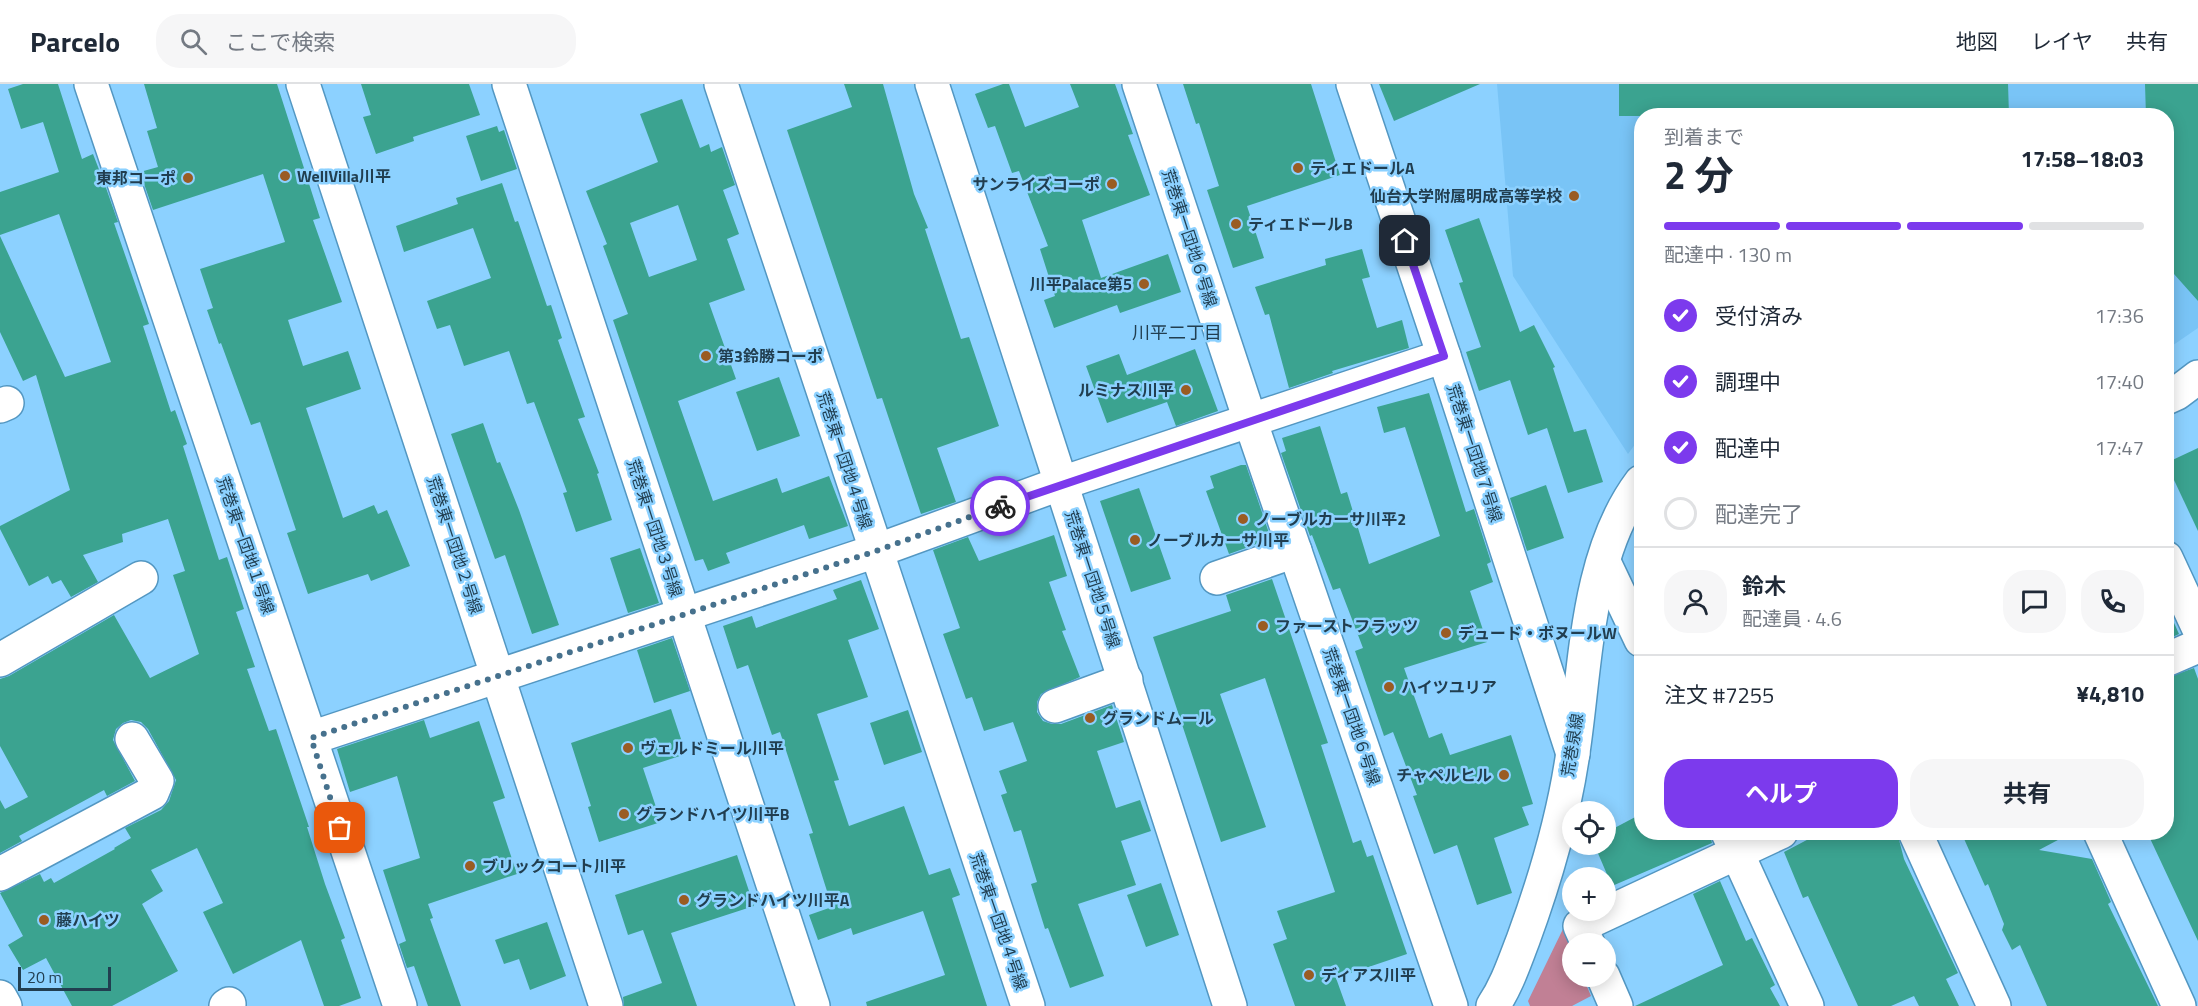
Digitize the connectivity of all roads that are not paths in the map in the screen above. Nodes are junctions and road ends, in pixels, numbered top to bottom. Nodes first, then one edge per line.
1 (91, 84) edge
2 (303, 84) edge
3 (509, 84) edge
4 (721, 84) edge
5 (932, 84) edge
6 (1139, 84) edge
7 (1353, 84) edge
8 (1444, 356) junction
9 (2198, 376) edge
10 (2174, 394) edge
11 (1250, 420) junction
12 (1062, 483) junction
13 (1634, 492) edge
14 (876, 551) junction
15 (1295, 551) junction
16 (1604, 562) junction
17 (2174, 575) edge
18 (141, 578) dead end
19 (1217, 578) dead end
20 (684, 614) junction
21 (1634, 625) edge
22 (2198, 627) edge
23 (2198, 646) edge
24 (2174, 656) edge
25 (0, 660) edge
26 (498, 677) junction
27 (1126, 680) junction
28 (1055, 706) dead end
29 (311, 738) junction
30 (132, 739) dead end
31 (1573, 754) junction
32 (1919, 840) edge
33 (2104, 840) edge
34 (1732, 843) edge
35 (0, 874) edge
36 (1583, 933) edge
37 (1608, 987) edge
38 (0, 997) edge
39 (5, 1006) edge
40 (399, 1006) edge
41 (606, 1006) edge
42 (813, 1006) edge
43 (1028, 1006) edge
44 (1230, 1006) edge
45 (1451, 1006) edge
46 (1493, 1006) edge
47 (1616, 1006) edge
48 (1807, 1006) edge
49 (1994, 1006) edge
50 (2179, 1006) edge

1 - 29 street, 荒巻東一団地１号線
2 - 26 street, 荒巻東一団地２号線
3 - 20 street, 荒巻東一団地３号線
4 - 14 street, 荒巻東一団地４号線
5 - 12 street, 荒巻東一団地５号線
6 - 11 street, 荒巻東一団地６号線
7 - 8 street, 荒巻東一団地７号線
8 - 11 street
8 - 31 street, 荒巻東一団地７号線
9 - 10 street
11 - 12 street
11 - 15 street, 荒巻東一団地６号線
12 - 14 street
12 - 27 street, 荒巻東一団地５号線
13 - 16 street, 荒巻泉線
14 - 20 street
14 - 43 street, 荒巻東一団地４号線
15 - 19 street
15 - 45 street, 荒巻東一団地６号線
16 - 21 street
16 - 31 street, 荒巻泉線
17 - 22 street
18 - 25 street
20 - 26 street
20 - 42 street, 荒巻東一団地３号線
23 - 24 street
26 - 29 street
26 - 41 street, 荒巻東一団地２号線
27 - 28 street
27 - 44 street, 荒巻東一団地５号線
29 - 40 street, 荒巻東一団地１号線
30 - 35 street
31 - 46 street, 荒巻泉線
32 - 49 street
33 - 50 street
34 - 36 street
34 - 48 street
37 - 47 street
38 - 39 street

